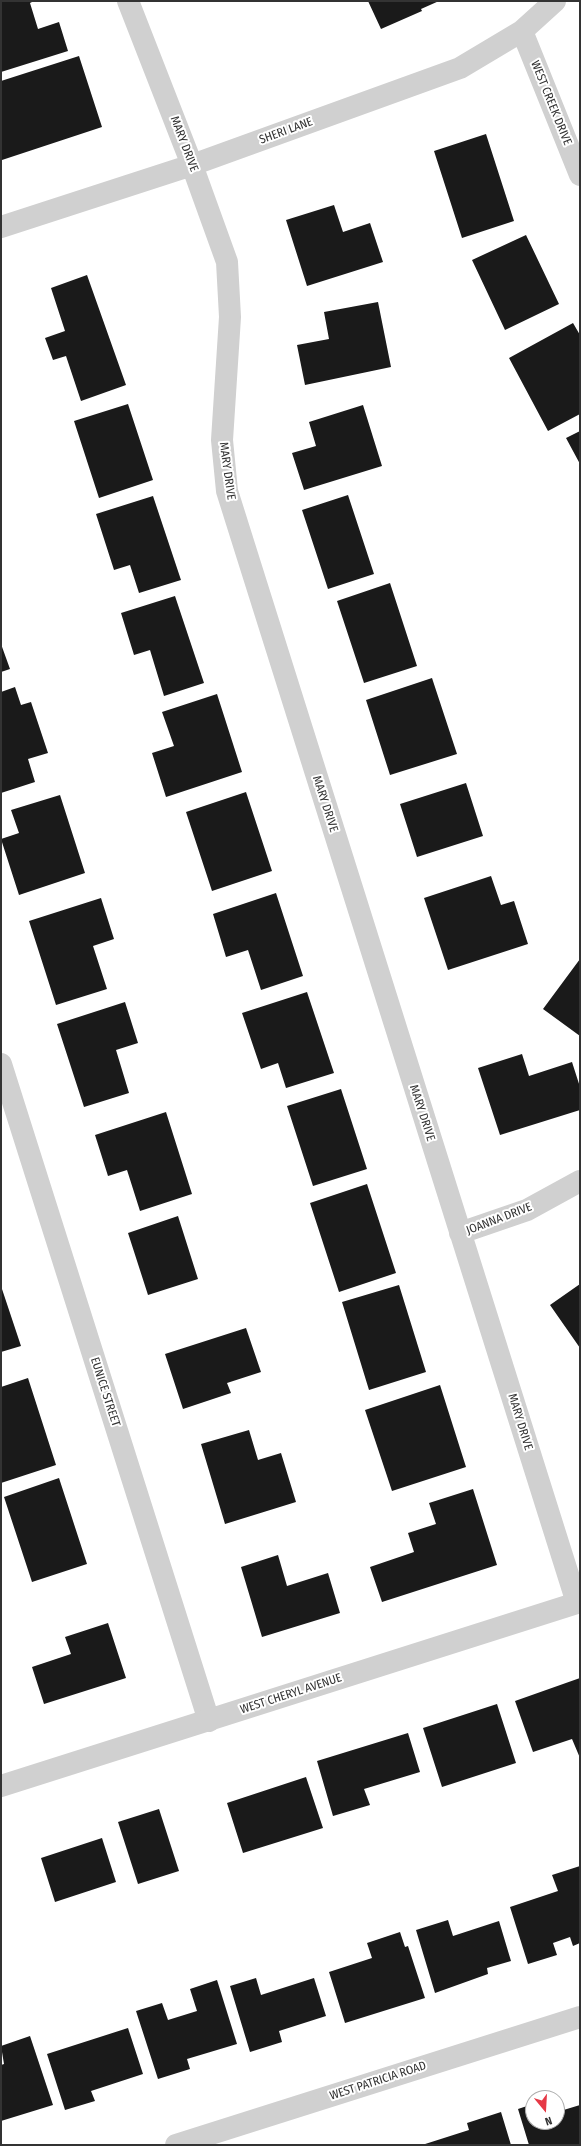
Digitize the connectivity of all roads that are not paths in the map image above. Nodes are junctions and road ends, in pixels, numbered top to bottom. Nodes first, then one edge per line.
1 (128, 1) edge
2 (554, 1) edge
3 (522, 31) junction
4 (192, 165) junction
5 (580, 175) edge
6 (1, 227) edge
7 (1, 1064) edge
8 (580, 1181) edge
9 (460, 1233) junction
10 (578, 1602) edge
11 (209, 1721) junction
12 (1, 1786) edge
13 (580, 2017) edge
14 (176, 2145) edge

1 - 4 street, MARY DRIVE
2 - 3 street, SHERI LANE
3 - 4 street, SHERI LANE
3 - 5 street, WEST CREEK DRIVE
4 - 6 street, SHERI LANE
4 - 9 street, MARY DRIVE
7 - 11 street, EUNICE STREET
8 - 9 street, JOANNA DRIVE
9 - 10 street, MARY DRIVE
10 - 11 street, WEST CHERYL AVENUE
11 - 12 street, WEST CHERYL AVENUE
13 - 14 street, WEST PATRICIA ROAD

